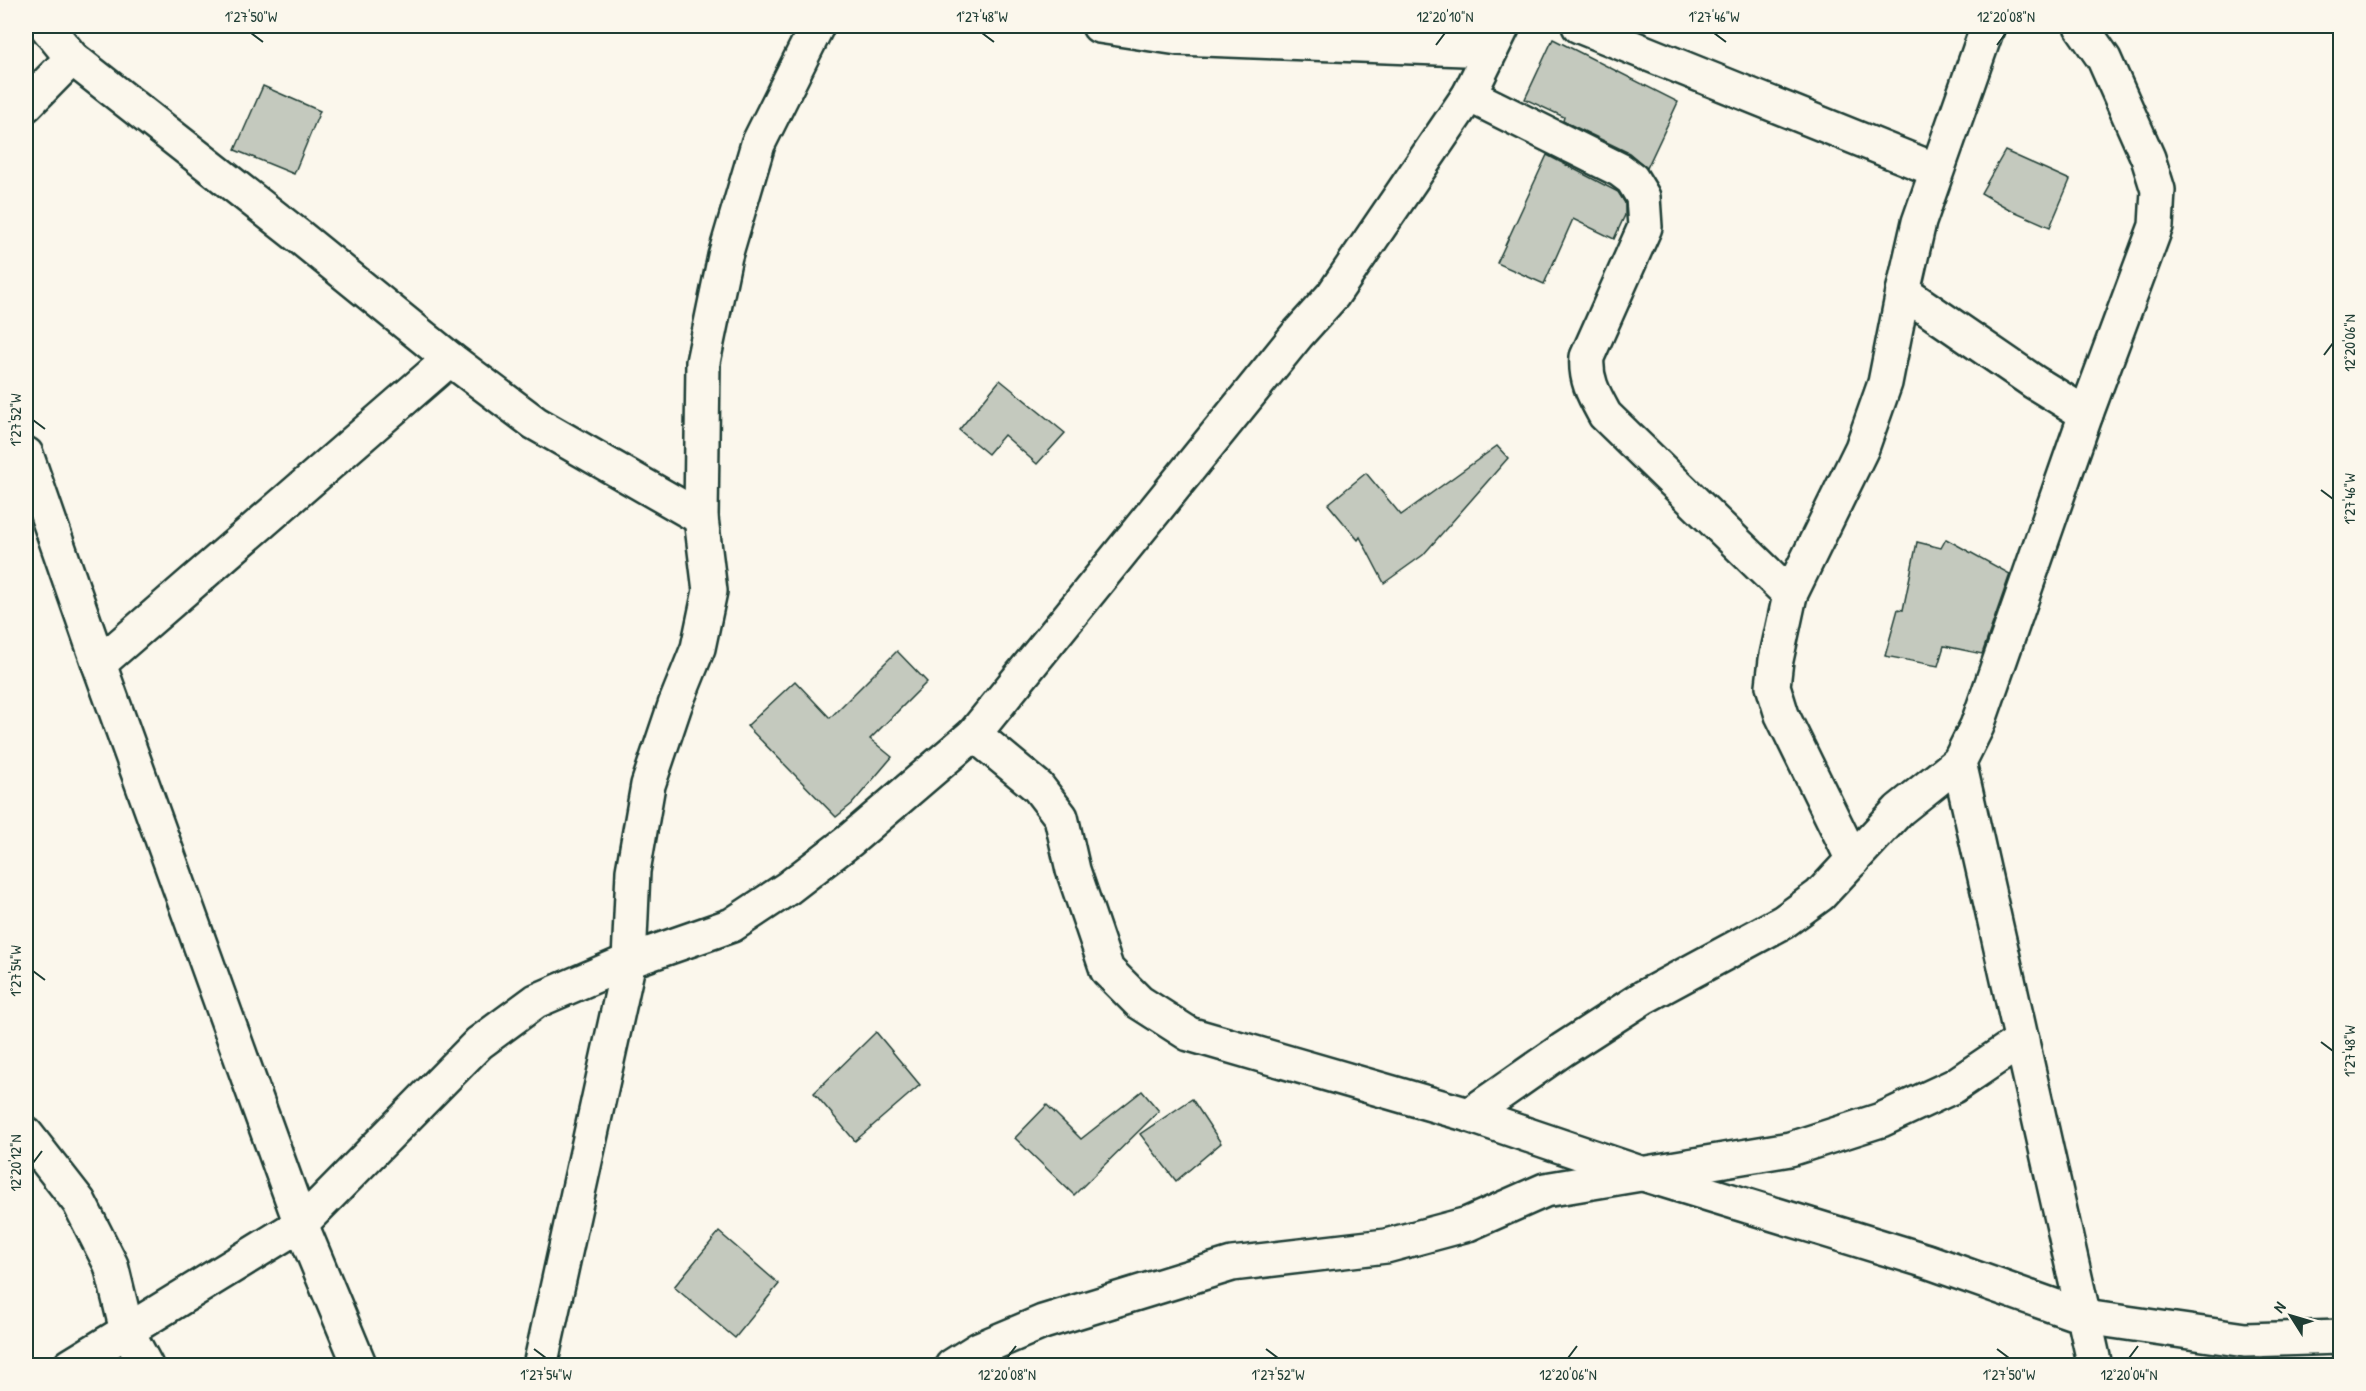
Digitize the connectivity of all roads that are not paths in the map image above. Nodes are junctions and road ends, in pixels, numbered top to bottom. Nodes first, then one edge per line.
1 (46, 26) edge
2 (817, 26) edge
3 (1099, 26) edge
4 (1579, 26) edge
5 (1988, 26) edge
6 (2081, 26) edge
7 (1497, 38) edge
8 (72, 58) junction
9 (1469, 95) junction
10 (26, 105) edge
11 (1936, 170) junction
12 (1903, 292) junction
13 (450, 359) junction
14 (2086, 414) junction
15 (26, 454) edge
16 (701, 518) junction
17 (1790, 595) junction
18 (99, 664) junction
19 (974, 734) junction
20 (1959, 762) junction
21 (1853, 860) junction
22 (629, 961) junction
23 (2022, 1040) junction
24 (1469, 1115) junction
25 (26, 1134) edge
26 (1640, 1173) junction
27 (301, 1224) junction
28 (2085, 1317) junction
29 (127, 1331) junction
30 (2340, 1337) edge
31 (70, 1365) edge
32 (146, 1365) edge
33 (360, 1365) edge
34 (540, 1365) edge
35 (952, 1365) edge
36 (2095, 1365) edge

1 - 8 street
2 - 16 street
3 - 7 street
4 - 11 street
5 - 11 street
6 - 14 street
7 - 9 street
8 - 10 street
8 - 13 street
9 - 17 street
9 - 19 street
11 - 12 street
12 - 14 street
12 - 17 street
13 - 16 street
13 - 18 street
14 - 20 street
15 - 18 street
16 - 22 street
17 - 21 street
18 - 27 street
19 - 22 street
19 - 24 street
20 - 21 street
20 - 23 street
21 - 24 street
22 - 27 street
22 - 34 street
23 - 26 street
23 - 28 street
24 - 26 street
25 - 29 street
26 - 28 street
26 - 35 street
27 - 29 street
27 - 33 street
28 - 30 street
28 - 36 street
29 - 31 street
29 - 32 street

